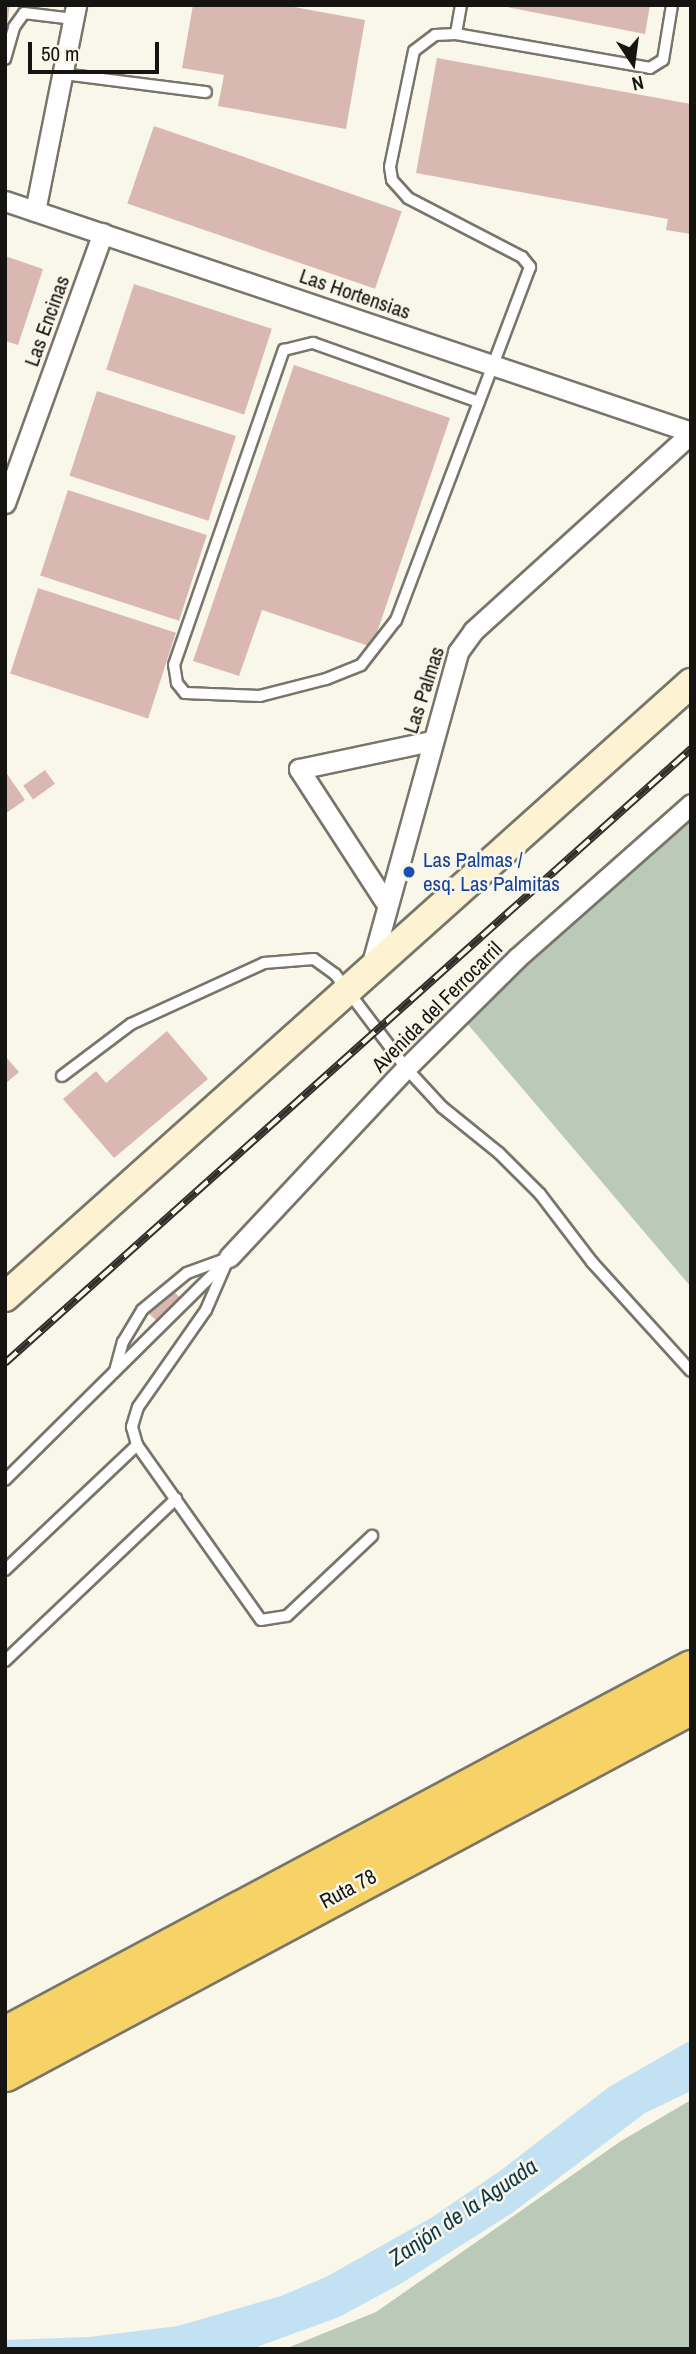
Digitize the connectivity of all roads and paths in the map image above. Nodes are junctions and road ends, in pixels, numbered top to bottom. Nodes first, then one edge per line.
1 (461, 5) edge
2 (672, 5) edge
3 (75, 12) edge
4 (456, 34) junction
5 (5, 59) edge
6 (63, 74) junction
7 (206, 92) dead end
8 (5, 201) edge
9 (35, 211) junction
10 (103, 233) junction
11 (494, 365) junction
12 (479, 402) junction
13 (691, 432) edge
14 (5, 503) edge
15 (691, 683) edge
16 (431, 741) junction
17 (691, 804) edge
18 (386, 903) junction
19 (370, 970) junction
20 (346, 991) junction
21 (406, 1069) junction
22 (62, 1076) dead end
23 (229, 1257) junction
24 (5, 1297) edge
25 (691, 1371) edge
26 (115, 1372) junction
27 (137, 1446) junction
28 (5, 1480) edge
29 (176, 1499) junction
30 (372, 1536) dead end
31 (5, 1570) edge
32 (5, 1661) edge
33 (691, 1669) edge
34 (691, 1705) edge
35 (5, 2035) edge
36 (5, 2072) edge

1 - 4 lane
2 - 4 lane
3 - 5 lane
3 - 6 street
4 - 11 lane
6 - 7 lane
6 - 9 street
8 - 9 street, Las Hortensias
9 - 10 street, Las Hortensias
10 - 11 street, Las Hortensias
10 - 14 street, Las Encinas
11 - 12 lane
11 - 13 street, Las Hortensias
12 - 12 lane
13 - 16 street, Las Palmas
15 - 19 main road
16 - 18 street, Las Palmas
16 - 18 street
17 - 21 street, Avenida del Ferrocarril
18 - 19 street, Las Palmas
19 - 20 main road
20 - 21 lane
20 - 22 lane
20 - 24 main road
21 - 23 street, Avenida del Ferrocarril
21 - 25 lane
23 - 26 lane
23 - 26 lane
23 - 27 lane
26 - 28 lane
27 - 29 lane
27 - 31 lane
29 - 30 lane
29 - 32 lane
33 - 35 highway, Ruta 78
34 - 36 highway, Ruta 78

